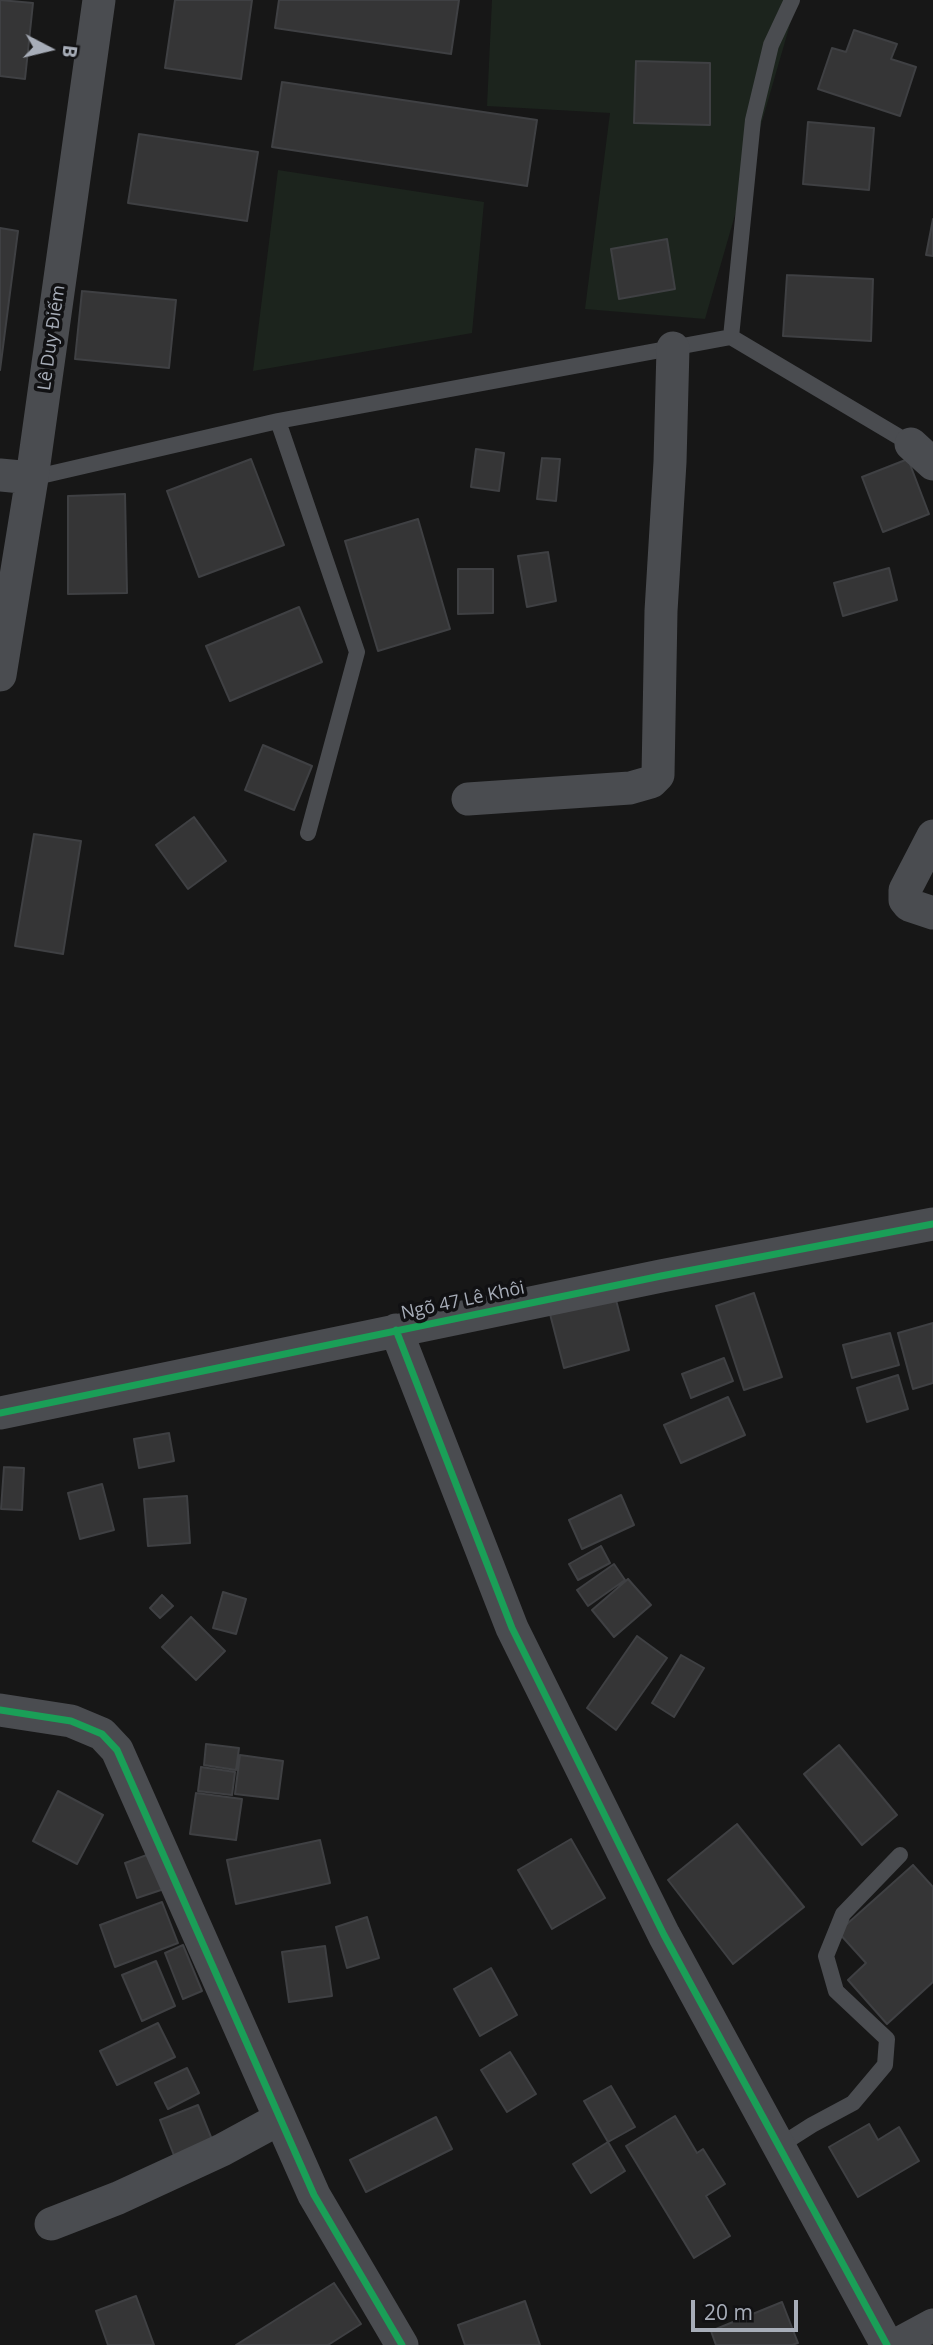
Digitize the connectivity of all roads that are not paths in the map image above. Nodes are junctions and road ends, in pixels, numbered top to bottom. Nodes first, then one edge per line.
1 (92, 0) edge
2 (99, 0) edge
3 (792, 0) edge
4 (731, 337) junction
5 (673, 348) junction
6 (278, 421) junction
7 (922, 454) edge
8 (0, 475) edge
9 (33, 478) junction
10 (0, 675) edge
11 (468, 799) dead end
12 (308, 833) dead end
13 (933, 836) edge
14 (933, 913) edge
15 (933, 1224) edge
16 (396, 1330) junction
17 (0, 1413) edge
18 (0, 1710) edge
19 (900, 1855) dead end
20 (279, 2119) junction
21 (779, 2146) junction
22 (51, 2224) dead end
23 (933, 2325) edge
24 (402, 2345) edge
25 (887, 2345) edge
26 (896, 2345) edge

1 - 2 street
2 - 9 street, Lê Duy Điếm
3 - 4 lane
4 - 5 lane
4 - 7 lane
5 - 6 lane
5 - 11 street
6 - 9 lane
6 - 12 lane
8 - 9 street
9 - 10 street, Lê Duy Điếm
13 - 14 street
15 - 16 street, Ngõ 47 Lê Khôi
16 - 17 street, Ngõ 47 Lê Khôi
16 - 21 street
18 - 20 street
19 - 21 lane
20 - 22 street
20 - 24 street
21 - 25 street
23 - 26 street

